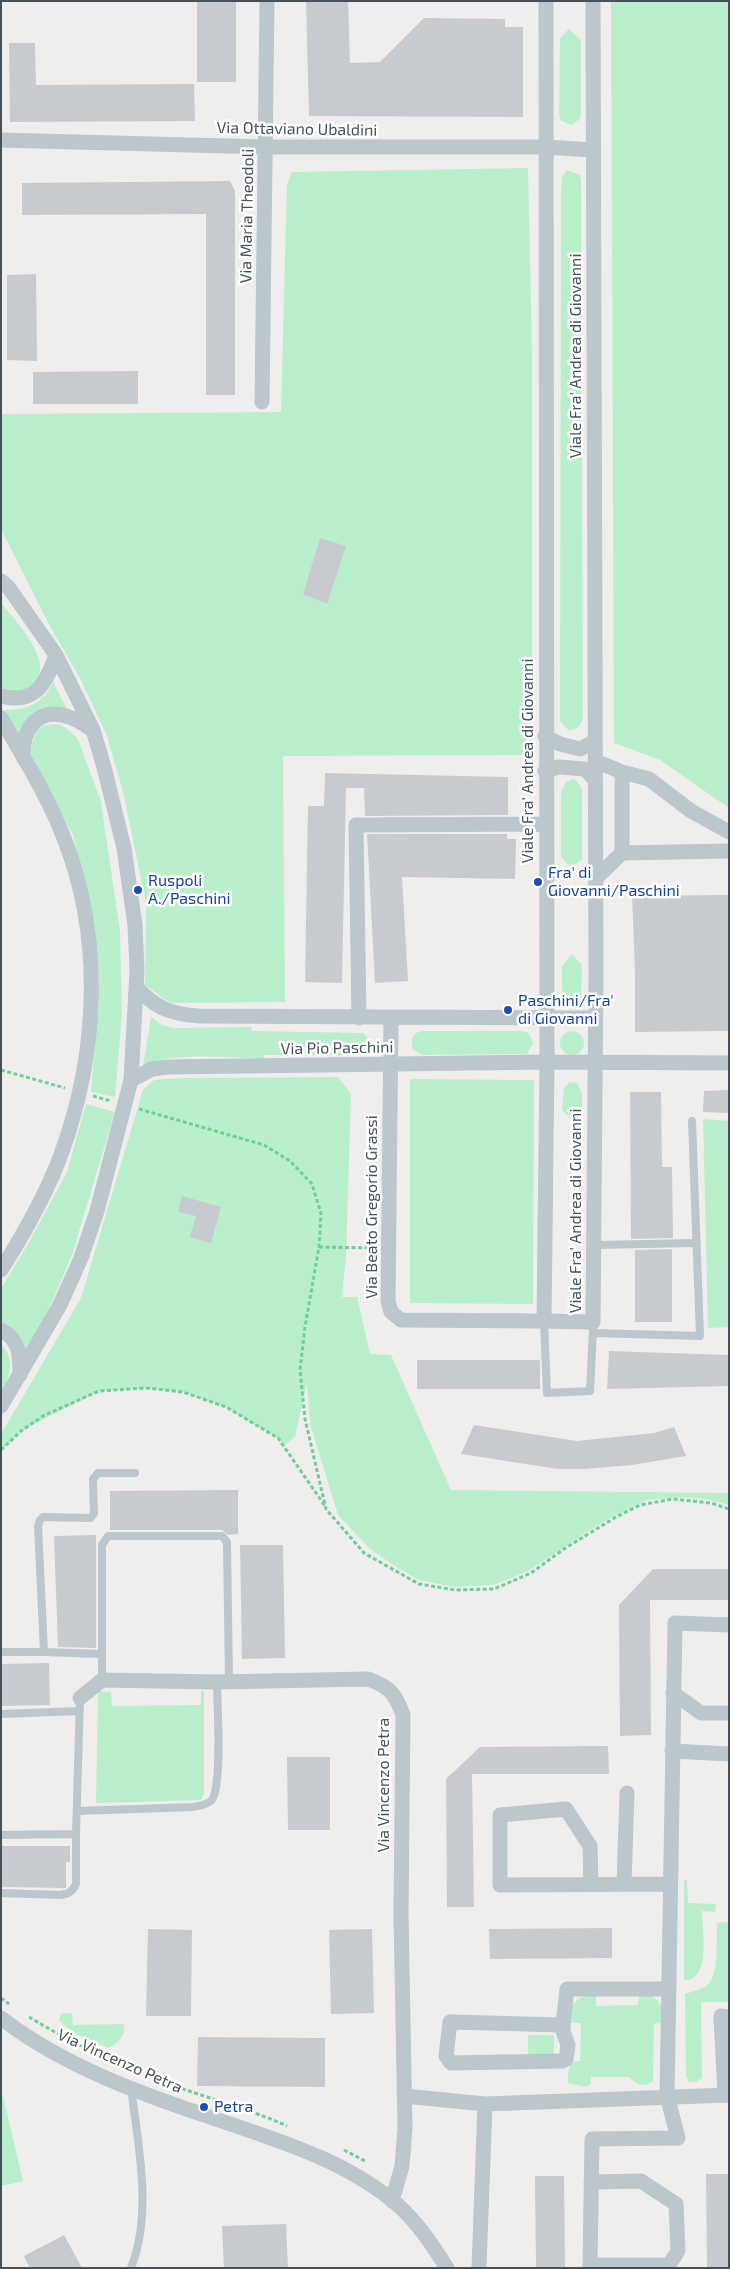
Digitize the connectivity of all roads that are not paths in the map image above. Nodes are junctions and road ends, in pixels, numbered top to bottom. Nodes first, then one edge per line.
1 (267, 1) edge
2 (546, 1) edge
3 (593, 1) edge
4 (1, 140) edge
5 (266, 147) junction
6 (546, 147) junction
7 (592, 150) junction
8 (262, 402) dead end
9 (1, 572) edge
10 (5, 584) edge
11 (56, 654) junction
12 (1, 696) edge
13 (1, 718) edge
14 (93, 730) junction
15 (545, 736) junction
16 (595, 741) junction
17 (23, 757) junction
18 (595, 761) junction
19 (545, 771) junction
20 (622, 772) junction
21 (595, 780) junction
22 (545, 824) junction
23 (729, 832) edge
24 (729, 851) edge
25 (622, 853) junction
26 (595, 879) junction
27 (136, 988) junction
28 (392, 1017) junction
29 (545, 1017) junction
30 (359, 1018) junction
31 (594, 1018) junction
32 (547, 1062) junction
33 (594, 1062) junction
34 (729, 1063) edge
35 (391, 1064) junction
36 (131, 1080) junction
37 (692, 1121) dead end
38 (696, 1243) junction
39 (594, 1245) junction
40 (1, 1270) edge
41 (544, 1321) junction
42 (593, 1327) junction
43 (1, 1330) edge
44 (20, 1375) junction
45 (1, 1406) edge
46 (135, 1474) dead end
47 (729, 1626) edge
48 (1, 1652) edge
49 (44, 1652) junction
50 (102, 1654) junction
51 (102, 1680) junction
52 (223, 1682) junction
53 (674, 1693) junction
54 (79, 1705) junction
55 (729, 1713) edge
56 (1, 1714) edge
57 (672, 1751) junction
58 (729, 1754) edge
59 (627, 1793) dead end
60 (77, 1811) junction
61 (76, 1834) junction
62 (1, 1835) edge
63 (591, 1884) junction
64 (624, 1884) junction
65 (670, 1884) junction
66 (1, 1893) edge
67 (669, 1989) junction
68 (729, 2016) edge
69 (1, 2018) edge
70 (563, 2024) junction
71 (131, 2088) junction
72 (727, 2095) edge
73 (404, 2096) junction
74 (667, 2096) junction
75 (485, 2104) junction
76 (591, 2182) junction
77 (392, 2201) junction
78 (131, 2268) edge
79 (448, 2268) edge
80 (479, 2268) edge

1 - 5 street, Via Maria Theodoli
2 - 6 street, Viale Fra' Andrea di Giovanni
3 - 7 street, Viale Fra' Andrea di Giovanni
4 - 5 street, Via Ottaviano Ubaldini
5 - 6 street, Via Ottaviano Ubaldini
5 - 8 street, Via Maria Theodoli
6 - 7 street, Via Ottaviano Ubaldini
6 - 15 street, Viale Fra' Andrea di Giovanni
7 - 16 street, Viale Fra' Andrea di Giovanni
9 - 10 street
10 - 11 street
11 - 12 street
11 - 14 street
13 - 17 street
14 - 17 street
14 - 27 street
15 - 16 street
15 - 19 street, Viale Fra' Andrea di Giovanni
16 - 18 street, Viale Fra' Andrea di Giovanni
17 - 40 street
18 - 20 street
18 - 21 street, Viale Fra' Andrea di Giovanni
19 - 21 street
19 - 22 street, Viale Fra' Andrea di Giovanni
20 - 23 street
20 - 25 street
21 - 26 street, Viale Fra' Andrea di Giovanni
22 - 29 street, Viale Fra' Andrea di Giovanni
22 - 30 street
24 - 25 street
25 - 26 street
26 - 31 street, Viale Fra' Andrea di Giovanni
27 - 30 street, Via Pio Paschini
27 - 36 street
28 - 29 street, Via Pio Paschini
28 - 30 street, Via Pio Paschini
28 - 35 street, Via Beato Gregorio Grassi
29 - 31 street, Via Pio Paschini
29 - 32 street, Viale Fra' Andrea di Giovanni
31 - 33 street, Viale Fra' Andrea di Giovanni
32 - 33 street, Via Pio Paschini
32 - 35 street, Via Pio Paschini
32 - 41 street, Viale Fra' Andrea di Giovanni
33 - 34 street, Via Pio Paschini
33 - 39 street, Viale Fra' Andrea di Giovanni
35 - 36 street, Via Pio Paschini
35 - 41 street, Via Beato Gregorio Grassi
36 - 44 street
37 - 38 lane
38 - 39 lane
38 - 42 lane
39 - 42 street, Viale Fra' Andrea di Giovanni
41 - 42 street, Viale Fra' Andrea di Giovanni
41 - 42 lane
43 - 44 street
44 - 45 street
46 - 49 lane
47 - 53 street
48 - 49 lane
49 - 50 lane
50 - 51 lane
50 - 52 lane
51 - 52 street, Via Vincenzo Petra
51 - 54 street
52 - 60 lane
52 - 73 street, Via Vincenzo Petra
53 - 55 street
53 - 57 street
54 - 56 lane
54 - 60 lane
57 - 58 street
57 - 65 street
59 - 64 street
60 - 61 lane
61 - 62 lane
61 - 66 lane
63 - 63 street
63 - 64 street
64 - 65 street
65 - 67 street
67 - 70 street
67 - 74 street
68 - 72 street
69 - 71 street, Via Vincenzo Petra
70 - 70 street
71 - 77 street, Via Vincenzo Petra
71 - 78 lane
72 - 74 street
73 - 75 street
73 - 77 street, Via Vincenzo Petra
74 - 75 street
74 - 76 street
75 - 80 street
76 - 76 street
77 - 79 street, Via Vincenzo Petra

